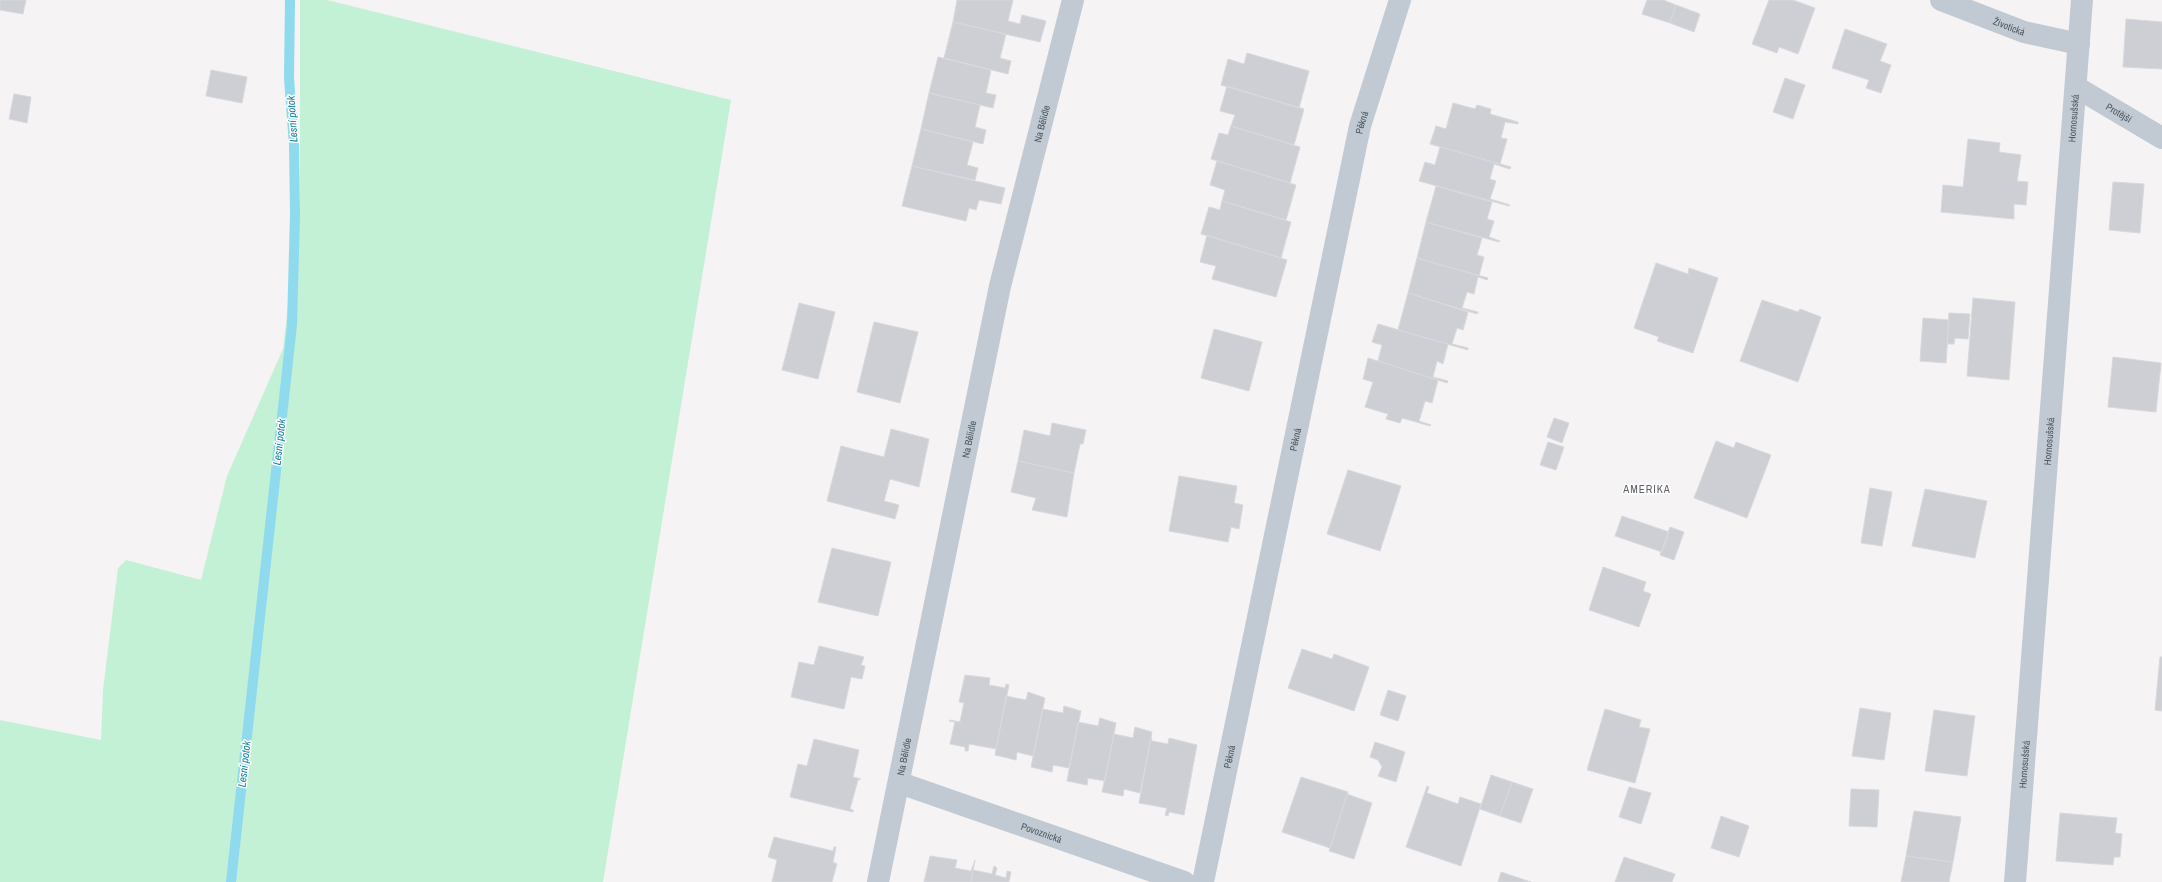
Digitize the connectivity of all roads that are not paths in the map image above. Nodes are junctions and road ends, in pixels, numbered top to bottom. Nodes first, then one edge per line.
1 (1073, 0) edge
2 (1400, 0) edge
3 (1941, 0) edge
4 (2082, 0) edge
5 (2079, 44) junction
6 (2076, 87) junction
7 (2162, 138) edge
8 (900, 783) junction
9 (878, 882) edge
10 (1184, 882) edge
11 (1203, 882) edge
12 (2015, 882) edge

1 - 8 street, Na Bělidle
2 - 11 street, Pěkná
3 - 5 street, Životická
4 - 5 street, Hornosušská
5 - 6 street, Hornosušská
6 - 7 street, Protější
6 - 12 street, Hornosušská
8 - 9 street, Na Bělidle
8 - 10 street, Povoznická

